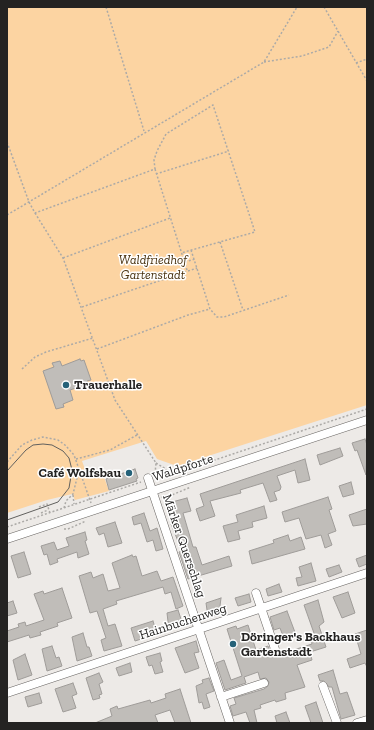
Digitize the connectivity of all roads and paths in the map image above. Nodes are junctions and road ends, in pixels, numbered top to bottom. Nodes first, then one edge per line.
1 (106, 7) edge
2 (297, 7) edge
3 (324, 7) edge
4 (338, 31) junction
5 (367, 59) edge
6 (264, 62) junction
7 (356, 63) junction
8 (367, 81) edge
9 (144, 132) junction
10 (7, 142) edge
11 (229, 151) junction
12 (155, 169) junction
13 (156, 174) junction
14 (29, 202) junction
15 (35, 213) junction
16 (7, 215) edge
17 (170, 218) junction
18 (220, 242) junction
19 (192, 250) junction
20 (182, 253) junction
21 (63, 258) junction
22 (195, 259) junction
23 (185, 262) junction
24 (197, 268) junction
25 (187, 270) junction
26 (289, 295) dead end
27 (82, 307) junction
28 (210, 309) junction
29 (243, 310) junction
30 (93, 338) junction
31 (97, 349) junction
32 (22, 369) dead end
33 (367, 409) edge
34 (367, 420) edge
35 (138, 435) junction
36 (76, 459) junction
37 (7, 462) edge
38 (156, 463) junction
39 (80, 469) junction
40 (167, 474) junction
41 (151, 478) junction
42 (137, 479) dead end
43 (139, 483) junction
44 (156, 490) junction
45 (73, 494) junction
46 (90, 499) junction
47 (74, 504) junction
48 (39, 507) dead end
49 (64, 508) junction
50 (49, 510) junction
51 (93, 510) junction
52 (41, 513) dead end
53 (50, 513) junction
54 (7, 527) edge
55 (7, 539) edge
56 (367, 573) edge
57 (256, 593) dead end
58 (261, 609) junction
59 (199, 629) junction
60 (275, 649) dead end
61 (264, 683) dead end
62 (323, 686) dead end
63 (7, 693) edge
64 (221, 697) junction
65 (367, 720) edge
66 (230, 723) edge
67 (337, 723) edge
68 (357, 723) edge

1 - 9 path
2 - 6 path
3 - 4 path
4 - 6 path
4 - 7 path
5 - 7 path
6 - 9 path
7 - 8 path
9 - 14 path
10 - 14 path
11 - 12 path
11 - 13 path
11 - 18 path
12 - 13 path
12 - 15 path
13 - 17 path
14 - 15 path
14 - 16 path
15 - 21 path
17 - 20 path
17 - 21 path
18 - 19 path
18 - 29 path
19 - 20 path
19 - 22 path
20 - 23 path
21 - 27 path
22 - 23 path
22 - 24 path
23 - 25 path
24 - 25 path
24 - 28 path
25 - 27 path
26 - 29 path
27 - 30 path
28 - 29 path
28 - 31 path
30 - 31 path
30 - 32 path
31 - 35 path
33 - 40 path
34 - 44 street, Waldpforte
35 - 36 path
35 - 38 path
36 - 37 path
36 - 39 path
38 - 40 path
38 - 41 path
39 - 45 path
39 - 46 path
40 - 41 path
41 - 43 path
41 - 44 street, Märker Querschlag
41 - 44 path
42 - 43 path
43 - 46 path
44 - 51 street, Waldpforte
44 - 59 street, Märker Querschlag
45 - 47 path
45 - 49 path
46 - 47 path
46 - 51 path
47 - 49 path
48 - 50 path
49 - 53 path
50 - 52 path
50 - 53 path
51 - 55 street, Waldpforte
53 - 54 path
56 - 58 street, Hainbuchenweg
57 - 58 street
58 - 59 street, Hainbuchenweg
58 - 60 street
59 - 63 street, Hainbuchenweg
59 - 64 street, Märker Querschlag
61 - 64 street
62 - 67 street
64 - 66 street, Märker Querschlag
65 - 68 street

